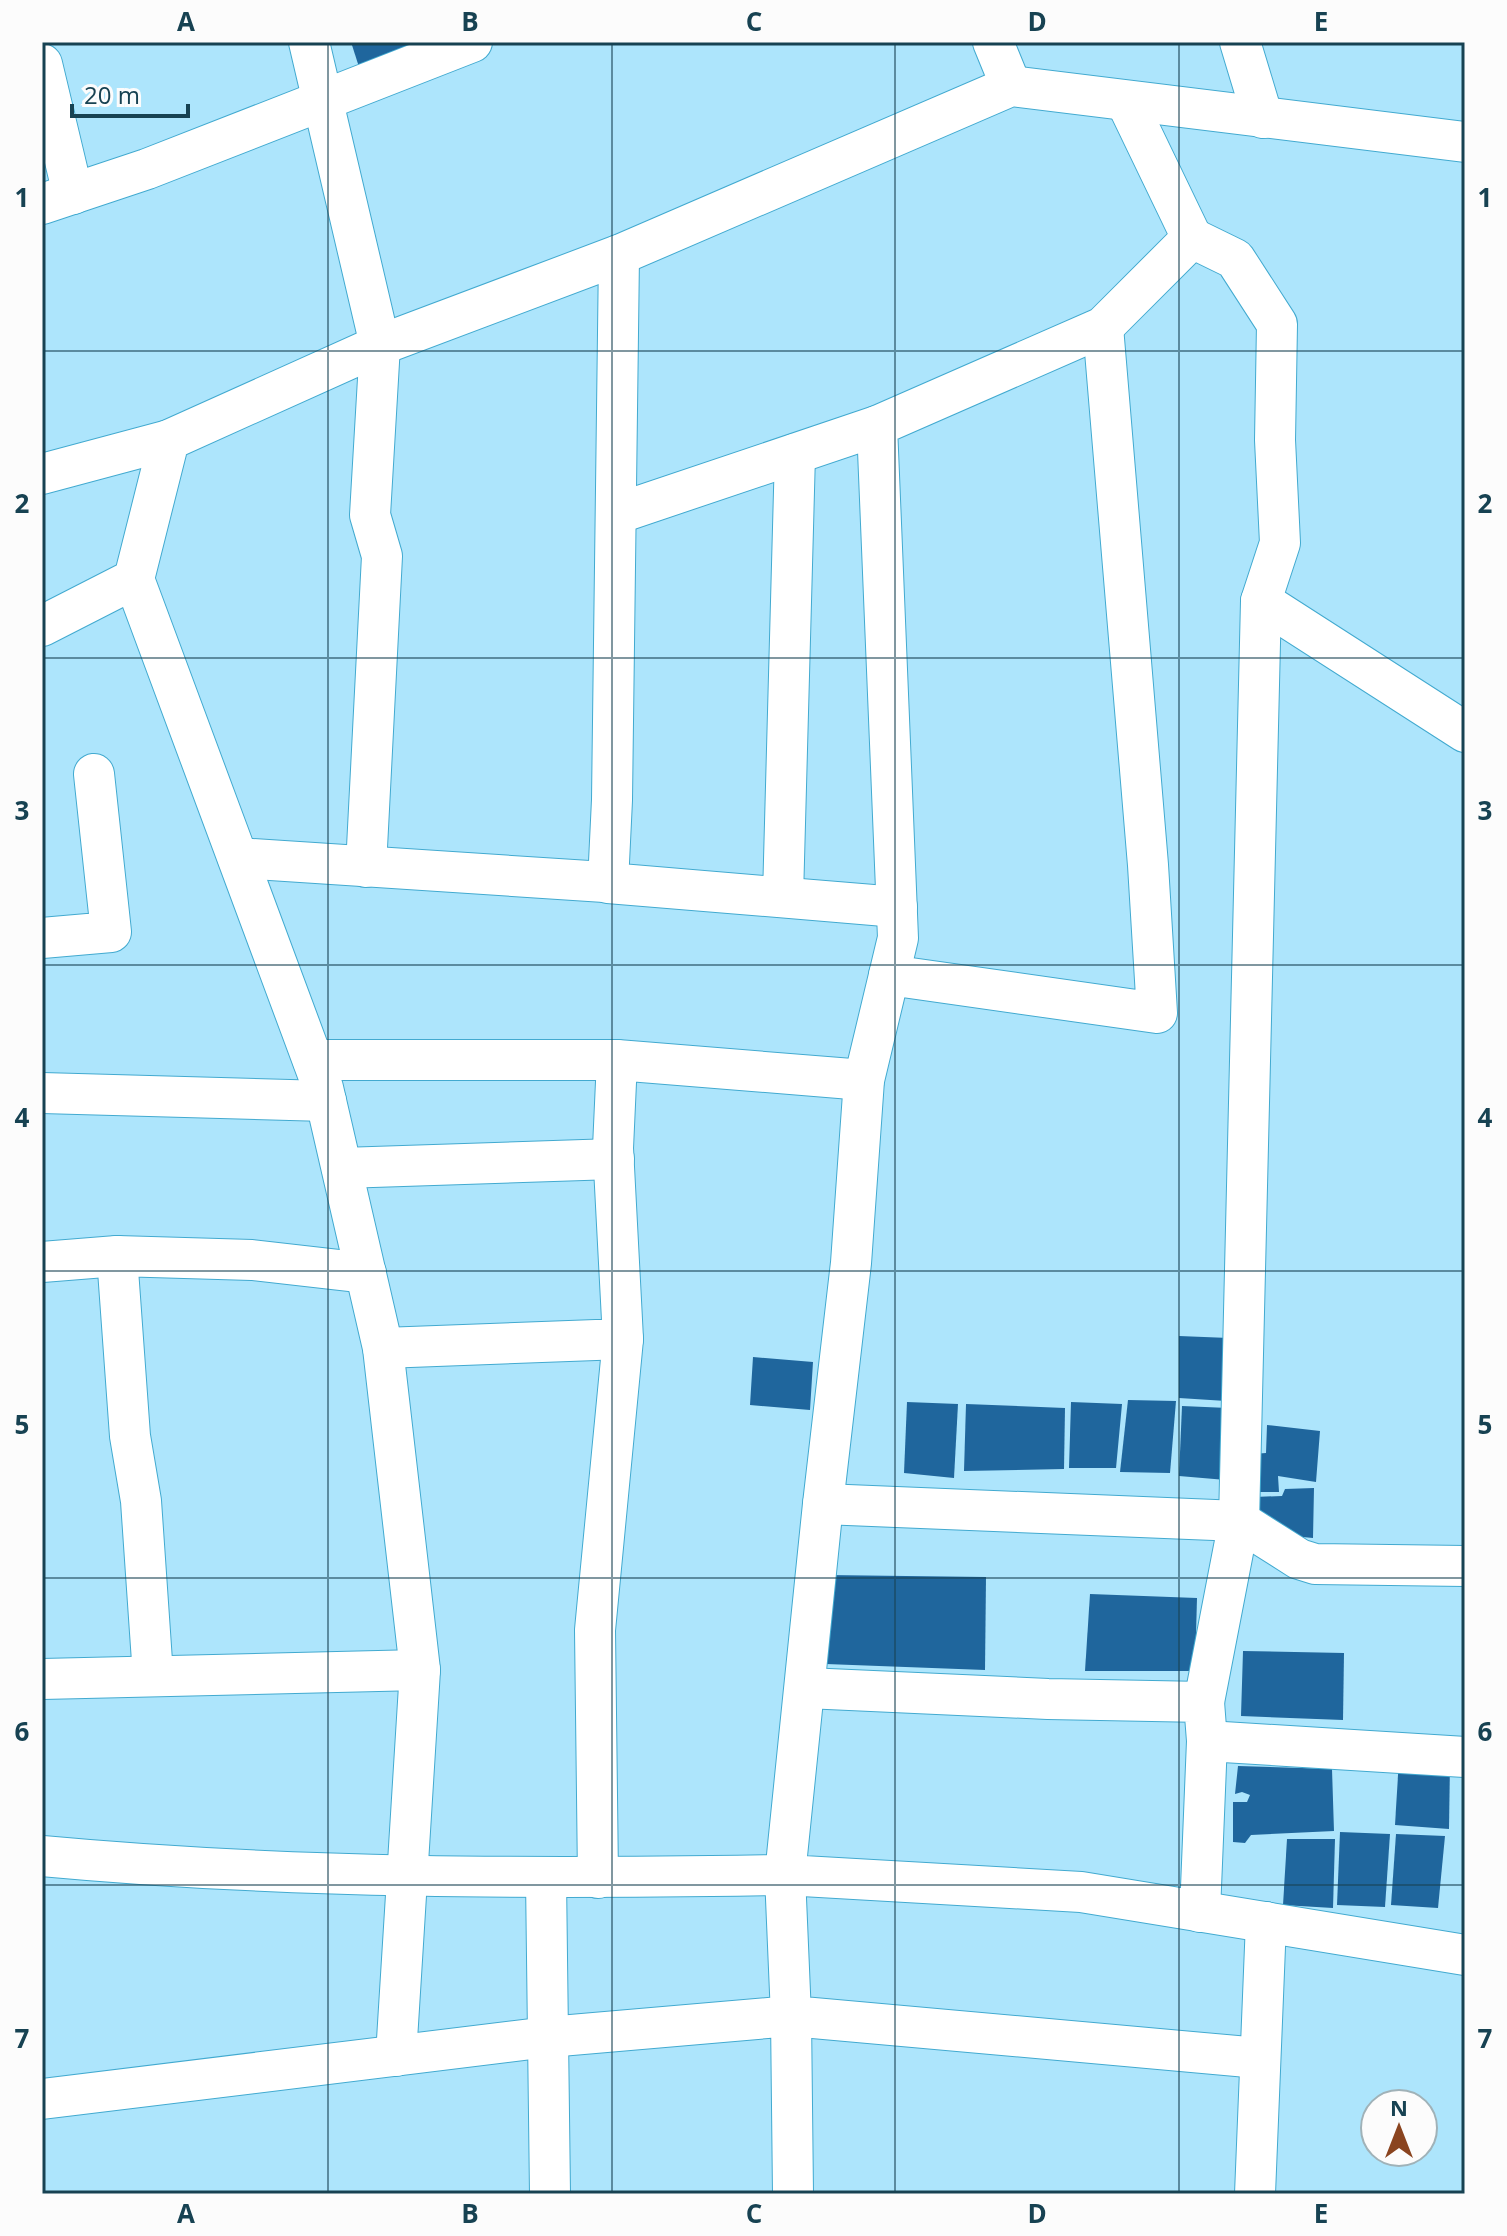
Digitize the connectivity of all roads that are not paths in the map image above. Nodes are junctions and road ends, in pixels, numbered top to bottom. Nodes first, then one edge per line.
1 (309, 42) edge
2 (472, 42) edge
3 (993, 42) edge
4 (1240, 42) edge
5 (42, 64) edge
6 (1011, 86) junction
7 (324, 99) junction
8 (1126, 101) junction
9 (1263, 118) junction
10 (1465, 142) edge
11 (58, 199) edge
12 (1192, 238) junction
13 (619, 255) junction
14 (1103, 327) junction
15 (380, 345) junction
16 (877, 426) junction
17 (169, 440) junction
18 (795, 454) junction
19 (42, 474) edge
20 (616, 514) junction
21 (134, 579) junction
22 (1261, 601) junction
23 (42, 626) edge
24 (1465, 732) edge
25 (94, 774) dead end
26 (238, 858) junction
27 (366, 867) junction
28 (620, 883) junction
29 (783, 897) junction
30 (897, 907) junction
31 (42, 938) edge
32 (889, 975) junction
33 (313, 1060) junction
34 (617, 1060) junction
35 (864, 1080) junction
36 (42, 1093) edge
37 (326, 1101) junction
38 (614, 1159) junction
39 (342, 1168) junction
40 (117, 1256) junction
41 (42, 1262) edge
42 (366, 1273) junction
43 (623, 1339) junction
44 (383, 1348) junction
45 (823, 1504) junction
46 (1239, 1521) junction
47 (1465, 1566) edge
48 (420, 1670) junction
49 (153, 1676) junction
50 (42, 1679) edge
51 (806, 1688) junction
52 (1204, 1702) junction
53 (1207, 1741) junction
54 (1465, 1757) edge
55 (42, 1856) edge
56 (405, 1875) junction
57 (785, 1875) junction
58 (546, 1878) junction
59 (598, 1878) junction
60 (1200, 1912) junction
61 (1266, 1922) junction
62 (1465, 1955) edge
63 (791, 2016) junction
64 (548, 2037) junction
65 (396, 2056) junction
66 (1259, 2058) junction
67 (42, 2099) edge
68 (550, 2194) edge
69 (793, 2194) edge
70 (1255, 2194) edge

1 - 7 street
2 - 7 street
3 - 6 street
4 - 9 street
5 - 11 street
6 - 8 street
6 - 13 street
7 - 11 street
7 - 15 street
8 - 9 street
8 - 12 street
9 - 10 street
12 - 14 street
12 - 22 street
13 - 15 street
13 - 20 street
14 - 16 street
14 - 32 street
15 - 17 street
15 - 27 street
16 - 18 street
16 - 30 street
17 - 19 street
17 - 21 street
18 - 20 street
18 - 29 street
20 - 28 street
21 - 23 street
21 - 26 street
22 - 24 street
22 - 46 street
25 - 31 street
26 - 27 street
26 - 33 street
27 - 28 street
28 - 29 street
29 - 30 street
30 - 32 street
32 - 35 street
33 - 34 street
33 - 37 street
34 - 35 street
34 - 38 street
35 - 45 street
36 - 37 street
37 - 39 street
38 - 39 street
38 - 43 street
39 - 42 street
40 - 41 street
40 - 42 street
40 - 49 street
42 - 44 street
43 - 44 street
43 - 59 street
44 - 48 street
45 - 46 street
45 - 51 street
46 - 47 street
46 - 52 street
48 - 49 street
48 - 56 street
49 - 50 street
51 - 52 street
51 - 57 street
52 - 53 street
53 - 54 street
53 - 60 street
55 - 56 street
56 - 58 street
56 - 65 street
57 - 59 street
57 - 60 street
57 - 63 street
58 - 59 street
58 - 64 street
60 - 61 street
61 - 62 street
61 - 66 street
63 - 64 street
63 - 66 street
63 - 69 street
64 - 65 street
64 - 68 street
65 - 67 street
66 - 70 street

